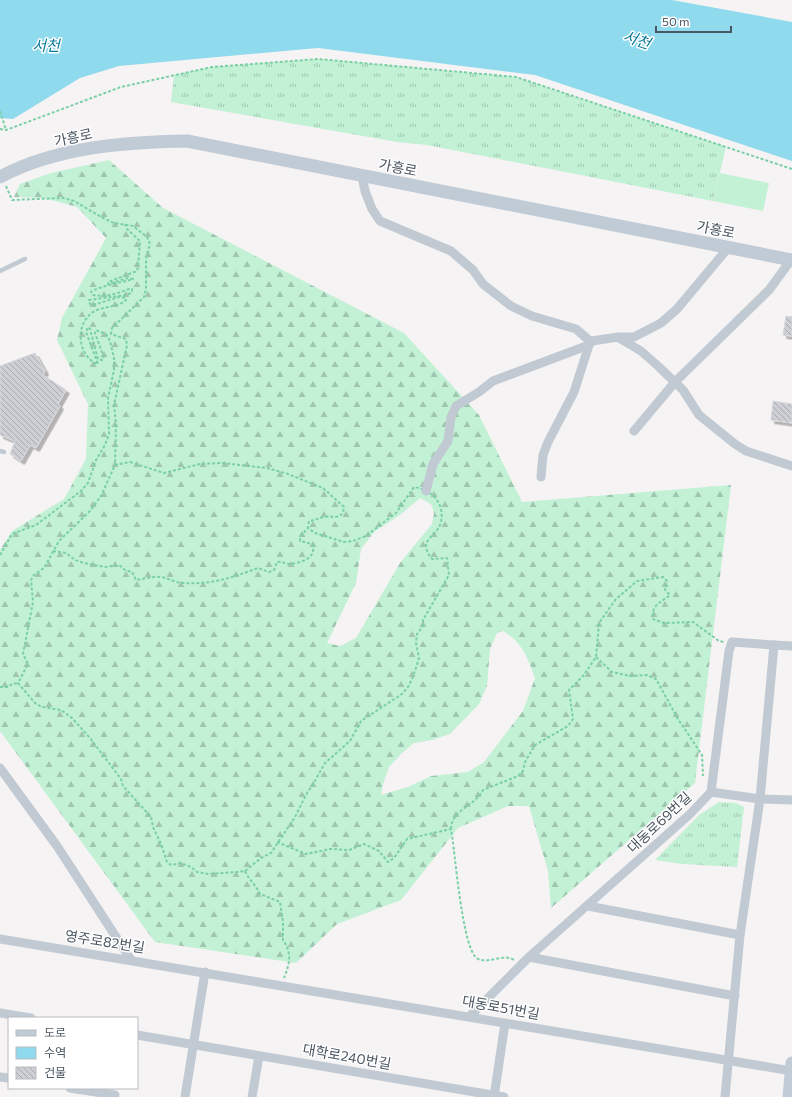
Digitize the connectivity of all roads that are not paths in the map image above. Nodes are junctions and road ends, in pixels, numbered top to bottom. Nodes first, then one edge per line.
1 (1, 176) edge
2 (362, 176) junction
3 (728, 248) junction
4 (25, 259) dead end
5 (792, 260) edge
6 (0, 271) edge
7 (618, 337) junction
8 (590, 343) junction
9 (675, 382) junction
10 (634, 431) dead end
11 (792, 466) edge
12 (542, 477) dead end
13 (426, 490) road end
14 (774, 645) junction
15 (792, 646) edge
16 (0, 768) edge
17 (711, 789) junction
18 (760, 799) junction
19 (792, 800) edge
20 (588, 906) junction
21 (740, 935) junction
22 (0, 939) edge
23 (529, 957) junction
24 (132, 960) junction
25 (205, 972) junction
26 (735, 996) junction
27 (0, 1013) edge
28 (470, 1016) junction
29 (25, 1017) edge
30 (505, 1023) junction
31 (138, 1035) edge
32 (194, 1045) junction
33 (259, 1056) junction
34 (729, 1061) junction
35 (792, 1068) edge
36 (79, 1089) edge
37 (115, 1093) edge
38 (495, 1096) edge
39 (185, 1097) edge
40 (252, 1097) edge
41 (504, 1097) edge
42 (725, 1097) edge
43 (789, 1097) edge

1 - 2 main road, 가흥로
2 - 3 main road, 가흥로
2 - 8 street
3 - 5 main road, 가흥로
3 - 7 street
4 - 6 lane
5 - 9 street
7 - 8 street
7 - 9 street
8 - 12 street
8 - 13 street
9 - 10 street
9 - 11 street
14 - 15 street
14 - 17 street
14 - 18 street
16 - 24 street
17 - 18 street, 대동로69번길
17 - 20 street, 대동로69번길
18 - 19 street, 대동로69번길
18 - 21 street
20 - 21 street
20 - 23 street, 대동로69번길
21 - 26 street
22 - 24 street, 영주로82번길
23 - 26 street
23 - 28 street, 대동로69번길
24 - 25 street, 영주로82번길
25 - 28 street, 대동로51번길
25 - 32 street
26 - 34 street
27 - 29 street
28 - 30 street, 대동로51번길
30 - 34 street, 대동로51번길
30 - 38 street
31 - 32 street, 대학로240번길
32 - 33 street, 대학로240번길
32 - 39 street
33 - 38 street, 대학로240번길
33 - 40 street
34 - 35 street, 대동로51번길
34 - 42 street
35 - 43 main road
36 - 37 street
38 - 41 street, 대학로240번길

